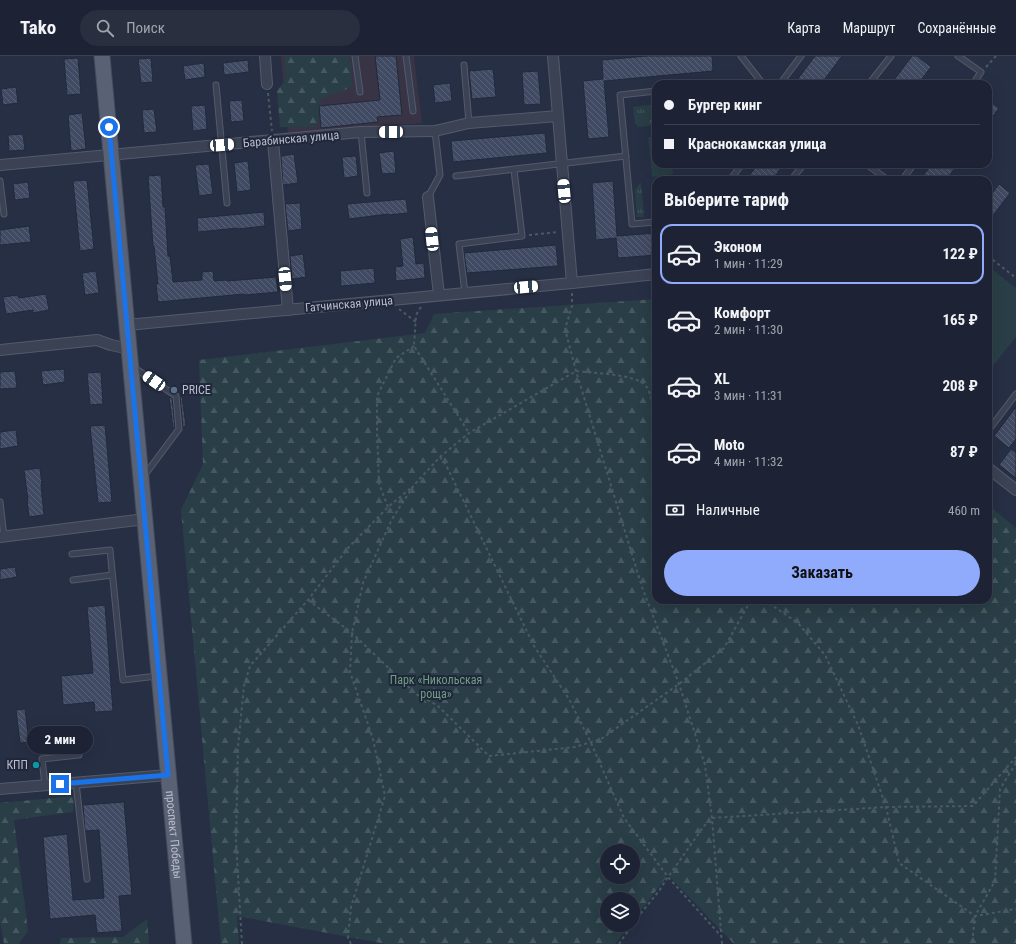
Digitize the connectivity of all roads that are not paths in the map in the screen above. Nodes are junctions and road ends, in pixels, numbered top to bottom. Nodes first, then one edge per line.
1 (102, 56) edge
2 (265, 56) edge
3 (355, 56) edge
4 (406, 56) edge
5 (552, 56) edge
6 (741, 56) edge
7 (801, 56) edge
8 (890, 56) edge
9 (958, 56) edge
10 (464, 65) dead end
11 (760, 80) edge
12 (783, 80) edge
13 (872, 80) edge
14 (975, 80) edge
15 (267, 84) road end
16 (216, 85) dead end
17 (652, 91) edge
18 (360, 92) dead end
19 (412, 111) dead end
20 (558, 116) junction
21 (469, 124) junction
22 (434, 131) junction
23 (361, 132) junction
24 (273, 141) junction
25 (222, 145) junction
26 (111, 155) junction
27 (626, 156) junction
28 (562, 164) junction
29 (0, 165) edge
30 (801, 168) edge
31 (872, 168) edge
32 (514, 170) junction
33 (456, 176) dead end
34 (794, 176) edge
35 (882, 176) edge
36 (0, 181) edge
37 (367, 193) dead end
38 (428, 197) joint
39 (227, 202) dead end
40 (4, 214) dead end
41 (652, 222) edge
42 (652, 274) edge
43 (572, 282) junction
44 (465, 293) junction
45 (439, 295) junction
46 (288, 310) junction
47 (127, 325) junction
48 (129, 349) junction
49 (0, 350) edge
50 (131, 366) junction
51 (1016, 394) edge
52 (992, 426) edge
53 (992, 471) edge
54 (141, 480) junction
55 (1016, 490) edge
56 (0, 502) edge
57 (1, 513) edge
58 (145, 519) junction
59 (2, 537) edge
60 (72, 554) dead end
61 (112, 576) junction
62 (73, 580) dead end
63 (159, 675) junction
64 (76, 730) dead end
65 (168, 775) junction
66 (76, 782) junction
67 (45, 785) junction
68 (0, 789) edge
69 (87, 879) dead end
70 (184, 944) edge

1 - 26 main road, проспект Победы
2 - 15 street
3 - 18 lane
4 - 19 lane
5 - 20 street
6 - 11 lane
7 - 12 lane
8 - 13 lane
9 - 14 lane
10 - 21 lane
16 - 25 lane
17 - 27 lane
20 - 21 street, Барабинская улица
20 - 28 street
21 - 22 street, Барабинская улица
22 - 23 street, Барабинская улица
22 - 38 lane
23 - 24 street, Барабинская улица
23 - 37 lane
24 - 25 street, Барабинская улица
24 - 46 street
25 - 26 street, Барабинская улица
25 - 39 lane
26 - 29 street, Барабинская улица
26 - 47 main road, проспект Победы
27 - 28 lane
27 - 41 lane
28 - 32 lane
28 - 43 street
30 - 34 lane
31 - 35 lane
32 - 33 lane
32 - 44 lane
36 - 40 lane
38 - 45 street
42 - 43 street, Гатчинская улица
43 - 44 street, Гатчинская улица
44 - 45 street, Гатчинская улица
45 - 46 street, Гатчинская улица
46 - 47 street, Гатчинская улица
47 - 48 main road, проспект Победы
48 - 49 street
48 - 50 main road, проспект Победы
50 - 54 main road, проспект Победы
50 - 54 lane
51 - 52 lane
53 - 55 street
54 - 58 main road, проспект Победы
56 - 57 lane
57 - 59 lane
58 - 59 street
58 - 63 main road, проспект Победы
60 - 61 lane
61 - 62 lane
61 - 63 lane
63 - 65 main road, проспект Победы
64 - 67 lane
65 - 66 street
65 - 70 main road, проспект Победы
66 - 67 street
66 - 69 lane
67 - 68 street

